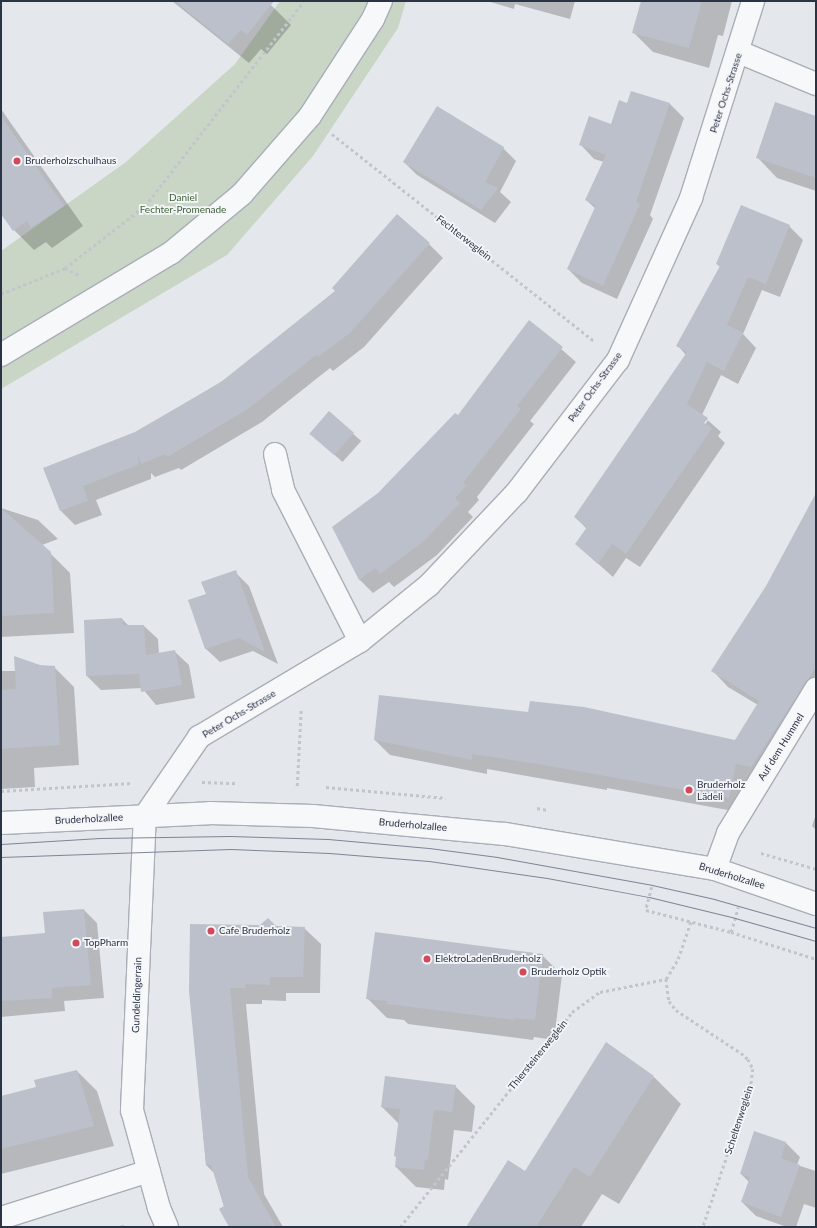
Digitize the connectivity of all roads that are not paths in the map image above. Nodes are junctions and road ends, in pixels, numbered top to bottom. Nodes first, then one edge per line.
1 (381, 1) edge
2 (753, 1) edge
3 (739, 52) junction
4 (816, 84) edge
5 (1, 355) edge
6 (275, 454) dead end
7 (360, 641) junction
8 (816, 689) edge
9 (145, 816) junction
10 (1, 823) edge
11 (715, 869) junction
12 (816, 904) edge
13 (149, 1171) junction
14 (1, 1218) edge
15 (167, 1227) edge

1 - 5 street
2 - 3 street, Peter Ochs-Strasse
3 - 4 street
3 - 7 street, Peter Ochs-Strasse
6 - 7 street
7 - 9 street, Peter Ochs-Strasse
8 - 11 street, Auf dem Hummel
9 - 10 street, Bruderholzallee
9 - 11 street, Bruderholzallee
9 - 13 street, Gundeldingerrain
11 - 12 street, Bruderholzallee
13 - 14 street
13 - 15 street, Gundeldingerrain

